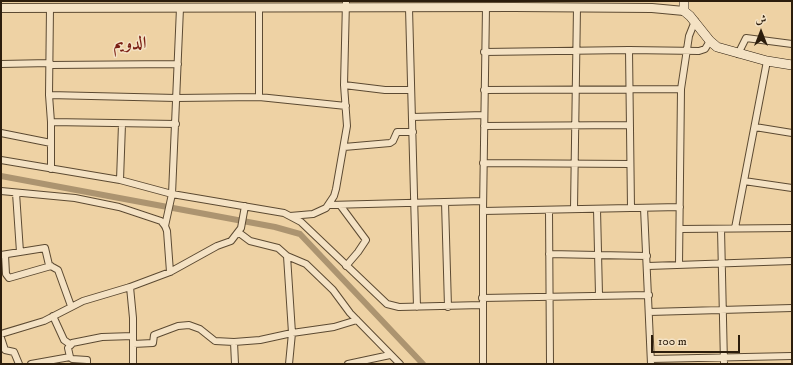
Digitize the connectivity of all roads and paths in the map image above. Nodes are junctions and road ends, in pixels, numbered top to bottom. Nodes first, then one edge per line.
1 (684, 1) edge
2 (690, 1) edge
3 (259, 4) edge
4 (346, 4) edge
5 (427, 4) edge
6 (514, 4) edge
7 (486, 7) junction
8 (577, 7) junction
9 (1, 8) edge
10 (50, 8) junction
11 (180, 8) junction
12 (409, 8) junction
13 (689, 16) junction
14 (710, 41) junction
15 (792, 44) edge
16 (575, 50) junction
17 (629, 50) junction
18 (687, 51) junction
19 (484, 52) junction
20 (738, 54) junction
21 (767, 61) junction
22 (1, 64) edge
23 (50, 64) junction
24 (178, 64) junction
25 (792, 65) edge
26 (344, 85) junction
27 (681, 89) junction
28 (410, 90) junction
29 (484, 90) junction
30 (575, 90) junction
31 (630, 90) junction
32 (48, 95) junction
33 (258, 97) junction
34 (176, 98) junction
35 (346, 106) junction
36 (484, 115) junction
37 (412, 117) junction
38 (51, 122) junction
39 (122, 124) junction
40 (176, 124) junction
41 (575, 125) junction
42 (630, 125) junction
43 (484, 126) junction
44 (755, 127) junction
45 (413, 132) junction
46 (1, 133) edge
47 (792, 133) edge
48 (51, 143) junction
49 (344, 147) junction
50 (1, 160) edge
51 (483, 163) junction
52 (574, 163) junction
53 (630, 164) junction
54 (51, 169) junction
55 (120, 180) junction
56 (744, 181) junction
57 (792, 188) edge
58 (1, 190) edge
59 (16, 193) junction
60 (172, 196) junction
61 (483, 201) junction
62 (415, 202) junction
63 (445, 202) junction
64 (329, 205) junction
65 (340, 205) junction
66 (680, 207) junction
67 (245, 208) junction
68 (631, 208) junction
69 (644, 208) junction
70 (574, 209) junction
71 (597, 209) junction
72 (548, 210) junction
73 (483, 211) junction
74 (290, 216) junction
75 (165, 226) junction
76 (735, 228) junction
77 (792, 228) edge
78 (680, 229) junction
79 (721, 229) junction
80 (240, 230) junction
81 (20, 252) junction
82 (549, 254) junction
83 (3, 255) edge
84 (598, 255) junction
85 (287, 256) junction
86 (647, 256) junction
87 (792, 261) edge
88 (722, 263) junction
89 (679, 265) junction
90 (51, 266) junction
91 (346, 266) junction
92 (648, 266) junction
93 (170, 272) junction
94 (130, 287) junction
95 (599, 295) junction
96 (649, 295) junction
97 (549, 296) junction
98 (482, 301) junction
99 (71, 306) junction
100 (448, 306) junction
101 (417, 307) junction
102 (792, 308) edge
103 (723, 309) junction
104 (649, 312) junction
105 (53, 316) junction
106 (357, 320) junction
107 (292, 333) junction
108 (1, 334) edge
109 (133, 336) junction
110 (1, 338) edge
111 (234, 342) junction
112 (133, 344) junction
113 (71, 345) junction
114 (390, 355) junction
115 (792, 356) edge
116 (70, 357) junction
117 (724, 357) junction
118 (651, 362) edge
119 (20, 364) edge
120 (31, 364) edge
121 (87, 364) edge
122 (133, 364) edge
123 (235, 364) edge
124 (289, 364) edge
125 (348, 364) edge
126 (400, 364) edge
127 (483, 364) edge
128 (550, 364) edge
129 (724, 364) edge

1 - 13 main road
2 - 13 main road
3 - 4 street
3 - 11 street
3 - 33 street
4 - 12 street
4 - 26 street
5 - 7 street
5 - 12 street
6 - 7 street
6 - 8 street
7 - 19 street
8 - 13 street
8 - 16 street
9 - 10 street
10 - 11 street
10 - 23 street
11 - 24 street
12 - 28 street
13 - 14 main road
13 - 18 street
14 - 18 street
14 - 20 main road
15 - 20 street
16 - 17 street
16 - 19 street
16 - 30 street
17 - 18 street
17 - 31 street
18 - 27 street
19 - 29 street
20 - 21 main road
21 - 25 main road
21 - 44 street
22 - 23 street
23 - 24 street
23 - 32 street
24 - 34 street
26 - 28 street
26 - 35 street
27 - 31 street
27 - 66 street
28 - 37 street
29 - 30 street
29 - 36 street
30 - 31 street
30 - 41 street
31 - 42 street
32 - 34 street
32 - 38 street
33 - 34 street
33 - 35 street
34 - 40 street
35 - 49 street
36 - 37 street
36 - 43 street
37 - 45 street
38 - 39 street
38 - 48 street
39 - 40 street
39 - 55 street
40 - 60 street
41 - 42 street
41 - 43 street
41 - 52 street
42 - 53 street
43 - 51 street
44 - 47 street
44 - 56 street
45 - 49 street
45 - 62 street
46 - 48 street
48 - 54 street
49 - 64 street
50 - 54 street
51 - 52 street
51 - 61 street
52 - 53 street
52 - 70 street
53 - 68 street
54 - 55 street
55 - 60 street
56 - 57 street
56 - 76 street
58 - 59 street
59 - 75 street
59 - 81 street
60 - 67 street
60 - 75 street
61 - 63 street
61 - 73 street
62 - 63 street
62 - 65 street
62 - 101 street
63 - 100 street
64 - 65 street
64 - 74 street
65 - 91 street
66 - 69 street
66 - 78 street
67 - 74 street
67 - 80 street
68 - 69 street
68 - 71 street
69 - 86 street
70 - 71 street
70 - 72 street
71 - 84 street
72 - 73 street
72 - 82 street
73 - 98 street
74 - 91 street
75 - 93 street
76 - 77 street
76 - 79 street
78 - 79 street
78 - 89 street
79 - 88 street
80 - 85 street
80 - 93 street
81 - 83 street
81 - 90 street
82 - 84 street
82 - 97 street
83 - 90 street
84 - 86 street
84 - 95 street
85 - 106 street
85 - 107 street
86 - 92 street
87 - 88 street
88 - 89 street
88 - 103 street
89 - 92 street
90 - 99 street
91 - 101 street
92 - 96 street
93 - 94 street
94 - 99 street
94 - 109 street
95 - 96 street
95 - 97 street
96 - 104 street
97 - 98 street
97 - 128 street
98 - 100 street
98 - 127 street
99 - 105 street
100 - 101 street
102 - 103 street
103 - 104 street
103 - 117 street
104 - 118 street
105 - 108 street
105 - 113 street
106 - 107 street
106 - 114 street
107 - 111 street
107 - 124 street
109 - 112 street
109 - 113 street
110 - 119 street
111 - 112 street
111 - 123 street
112 - 122 street
113 - 116 street
114 - 125 street
114 - 126 street
115 - 117 street
116 - 120 street
116 - 121 street
117 - 118 street
117 - 129 street

